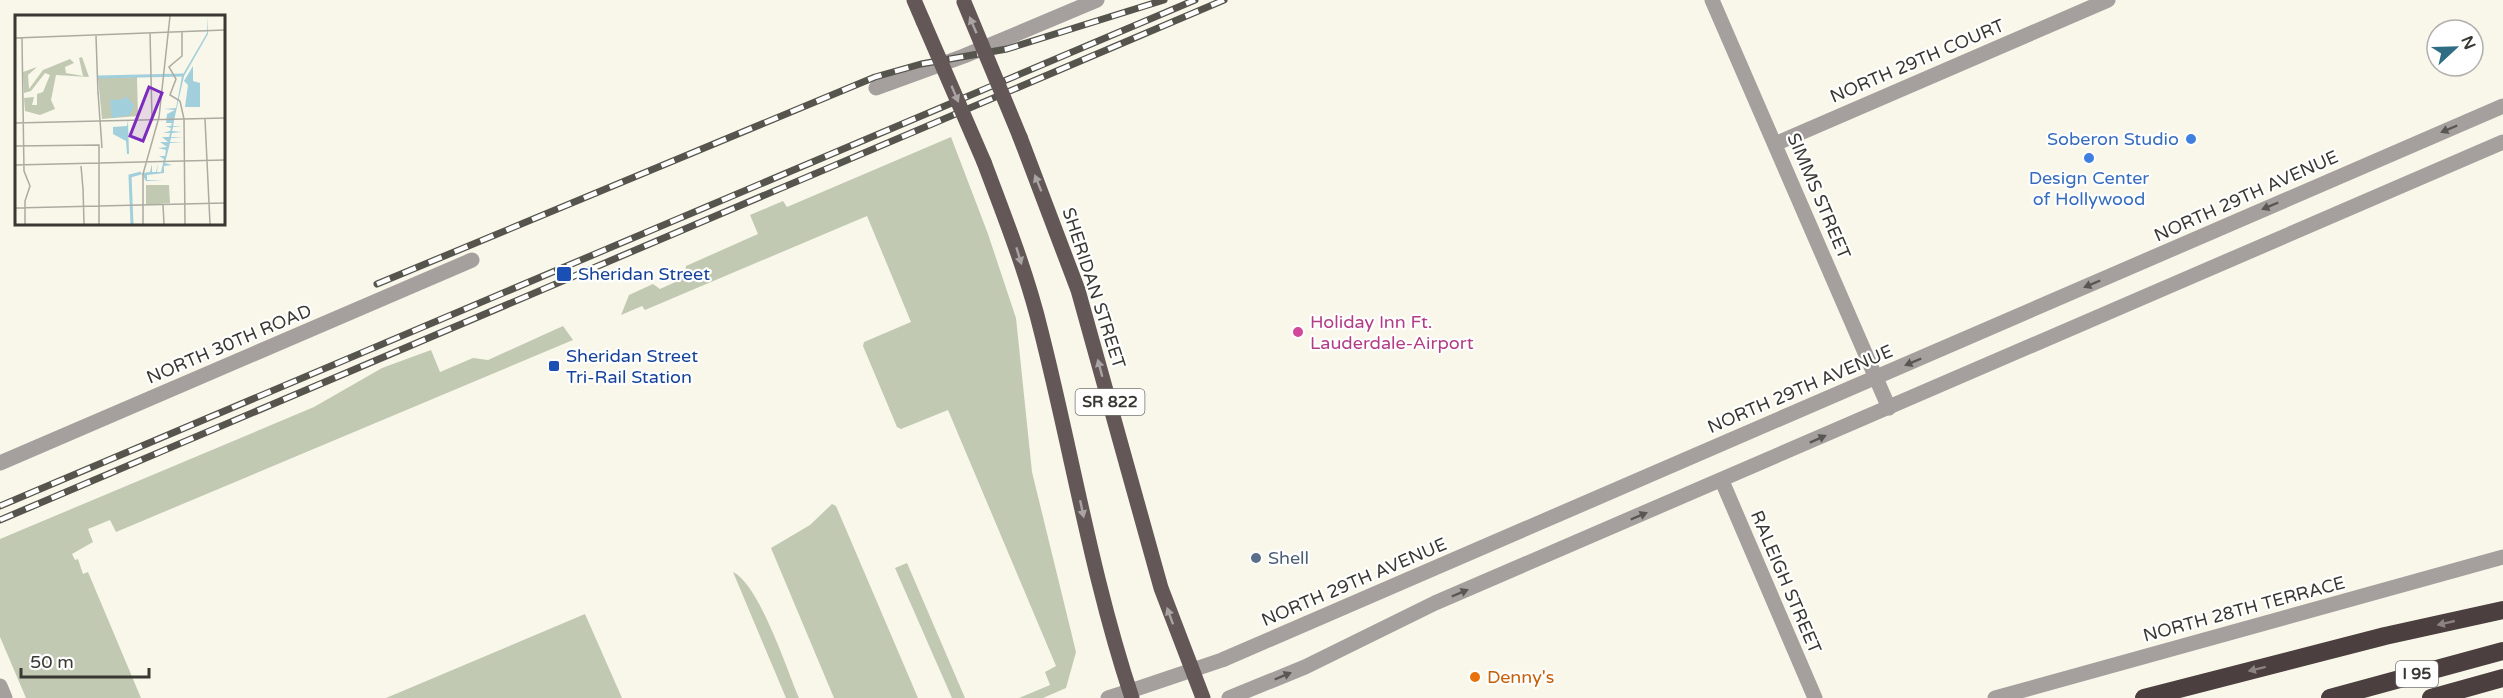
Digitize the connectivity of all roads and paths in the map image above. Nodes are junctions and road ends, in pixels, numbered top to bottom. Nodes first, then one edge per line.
1 (914, 0) edge
2 (1097, 0) edge
3 (1712, 0) edge
4 (2108, 0) edge
5 (963, 1) edge
6 (876, 88) dead end
7 (2503, 106) edge
8 (2503, 142) edge
9 (1775, 144) junction
10 (472, 260) dead end
11 (1876, 377) junction
12 (1889, 408) junction
13 (0, 463) edge
14 (1722, 481) junction
15 (2503, 557) edge
16 (2503, 610) edge
17 (2503, 651) edge
18 (1191, 670) junction
19 (2503, 678) edge
20 (0, 686) edge
21 (1131, 694) edge
22 (5, 698) edge
23 (1108, 698) edge
24 (1203, 698) edge
25 (1229, 698) edge
26 (1815, 698) edge
27 (1995, 698) edge
28 (2144, 698) edge
29 (2330, 698) edge
30 (2431, 698) edge

1 -> 21 main road, SR 822, bridge
2 - 6 street
3 - 9 street, SIMMS STREET
4 - 9 street, NORTH 29TH COURT
18 -> 5 main road, SHERIDAN STREET / SR 822, bridge
7 -> 11 street, NORTH 29TH AVENUE
8 - 12 street
9 - 11 street, SIMMS STREET
10 - 13 street, NORTH 30TH ROAD
11 - 12 street, SIMMS STREET
11 - 18 street, NORTH 29TH AVENUE
14 -> 12 street
25 -> 14 street
14 - 26 street, RALEIGH STREET
15 - 27 street, NORTH 28TH TERRACE
16 -> 28 highway
17 - 29 highway, I 95
18 - 21 street, NORTH 29TH AVENUE
18 - 24 main road, SHERIDAN STREET / SR 822
19 - 30 highway
20 - 22 street
21 - 23 street, NORTH 29TH AVENUE

